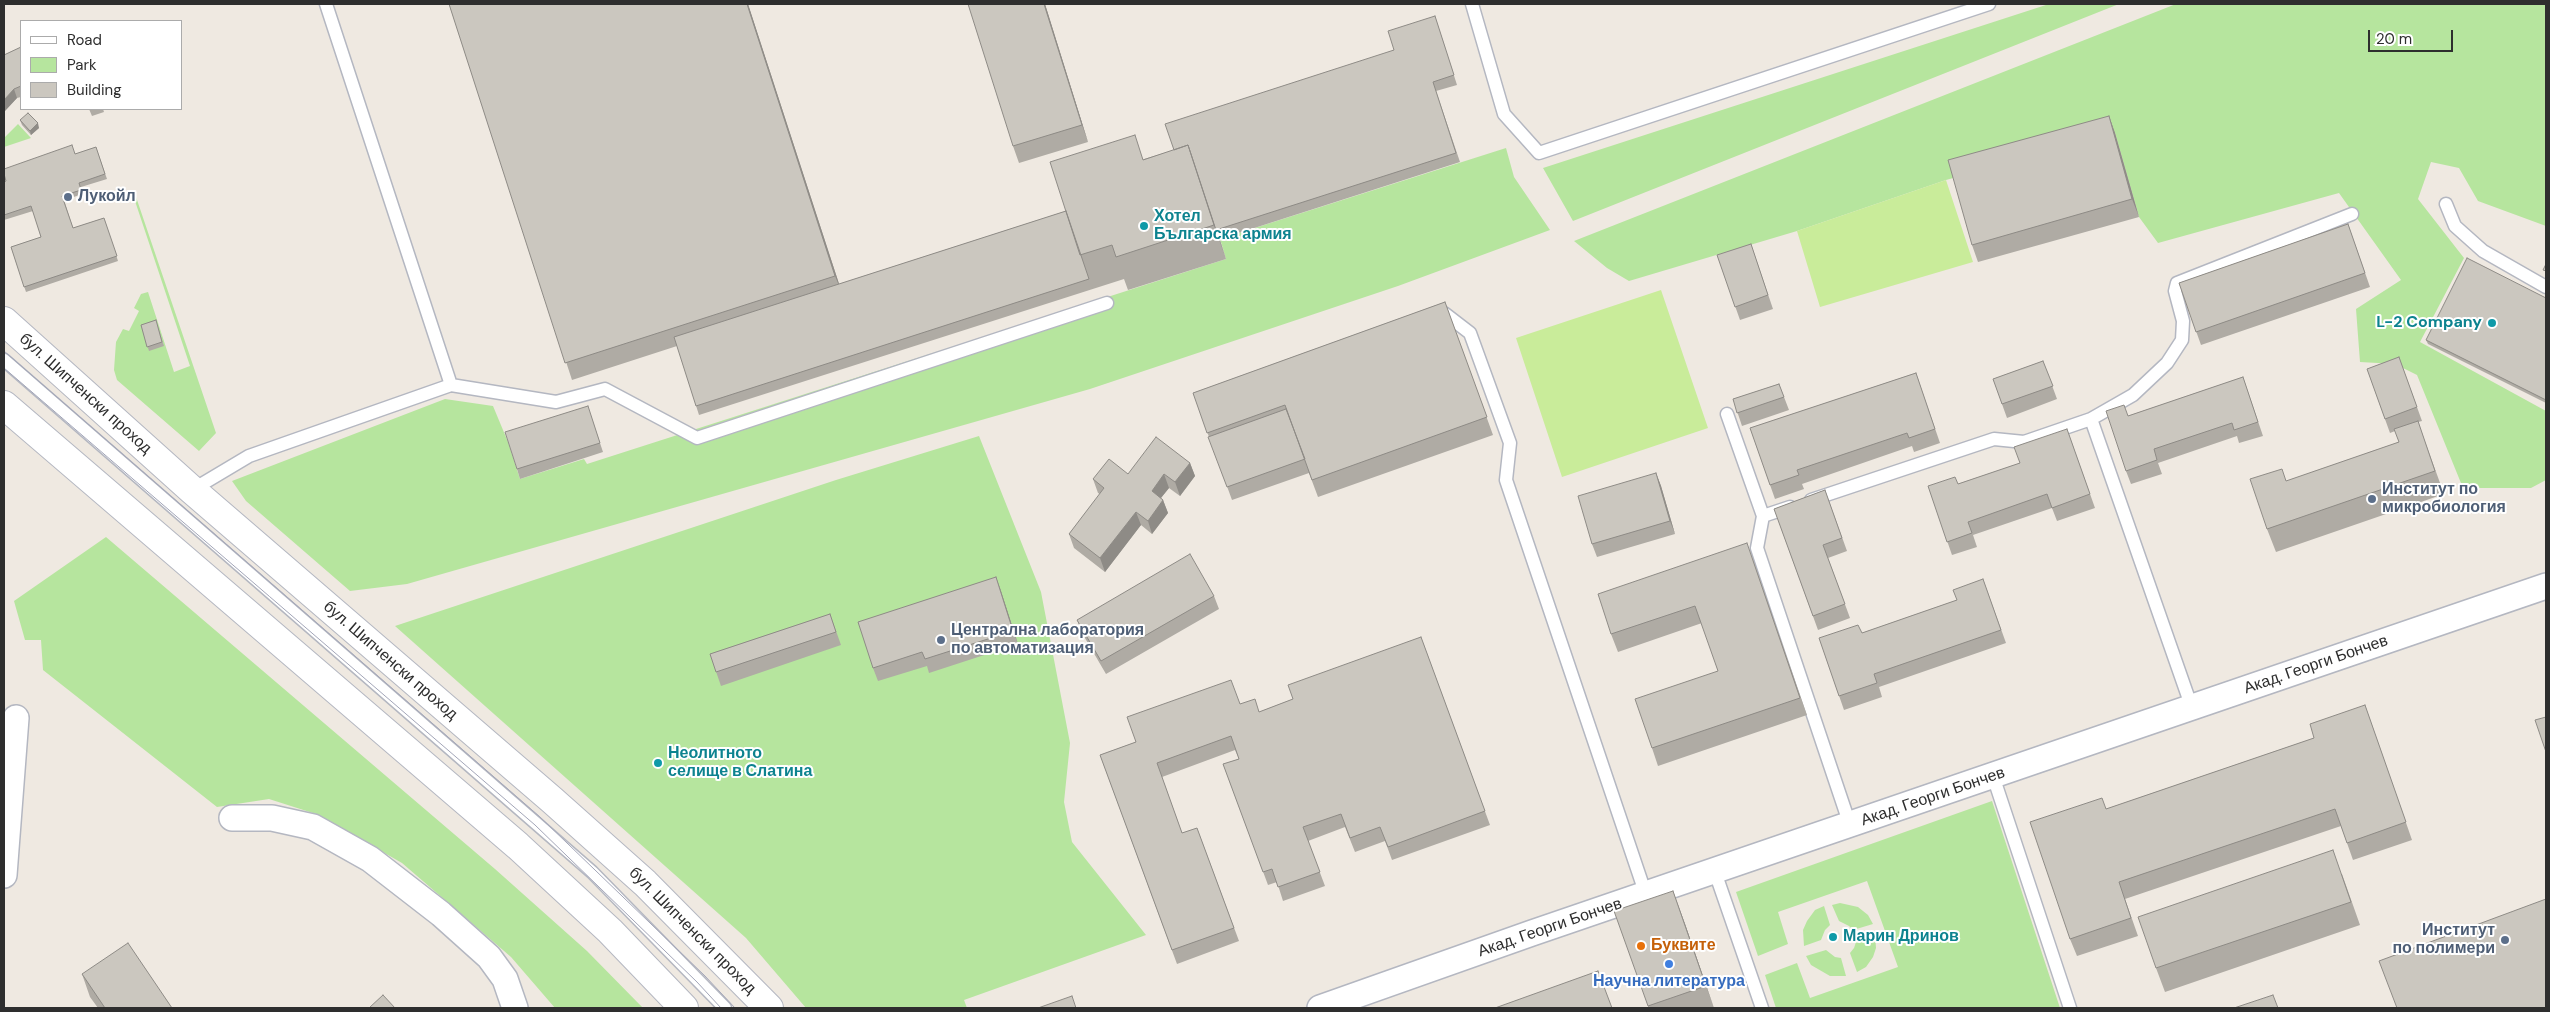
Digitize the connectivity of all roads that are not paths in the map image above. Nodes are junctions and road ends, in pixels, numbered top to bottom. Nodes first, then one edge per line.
1 (326, 4) edge
2 (1472, 4) edge
3 (1989, 4) edge
4 (2446, 204) dead end
5 (2352, 214) dead end
6 (2546, 287) edge
7 (1107, 303) dead end
8 (1426, 320) edge
9 (4, 321) edge
10 (4, 360) edge
11 (451, 385) junction
12 (4, 405) edge
13 (1727, 414) dead end
14 (2092, 419) junction
15 (192, 490) junction
16 (1763, 516) junction
17 (2546, 586) edge
18 (2192, 708) junction
19 (16, 718) dead end
20 (1993, 776) junction
21 (232, 818) dead end
22 (1850, 825) junction
23 (1715, 872) junction
24 (4, 875) edge
25 (1646, 895) junction
26 (515, 1008) edge
27 (684, 1008) edge
28 (725, 1008) edge
29 (769, 1008) edge
30 (1320, 1008) edge
31 (1762, 1008) edge
32 (2070, 1008) edge

1 - 11 lane
2 - 3 lane
4 - 6 lane
5 - 14 lane
7 - 11 lane
8 - 25 lane
9 - 15 main road, бул. Шипченски проход
10 - 28 lane
11 - 15 lane
12 - 27 main road
13 - 16 lane
14 - 16 lane
14 - 18 lane
15 - 29 main road, бул. Шипченски проход
16 - 22 lane
17 - 18 street, Акад. Георги Бончев
18 - 20 street, Акад. Георги Бончев
19 - 24 street
20 - 22 street, Акад. Георги Бончев
20 - 32 lane
21 - 26 street
22 - 23 street, Акад. Георги Бончев
23 - 25 street, Акад. Георги Бончев
23 - 31 lane
25 - 30 street, Акад. Георги Бончев

